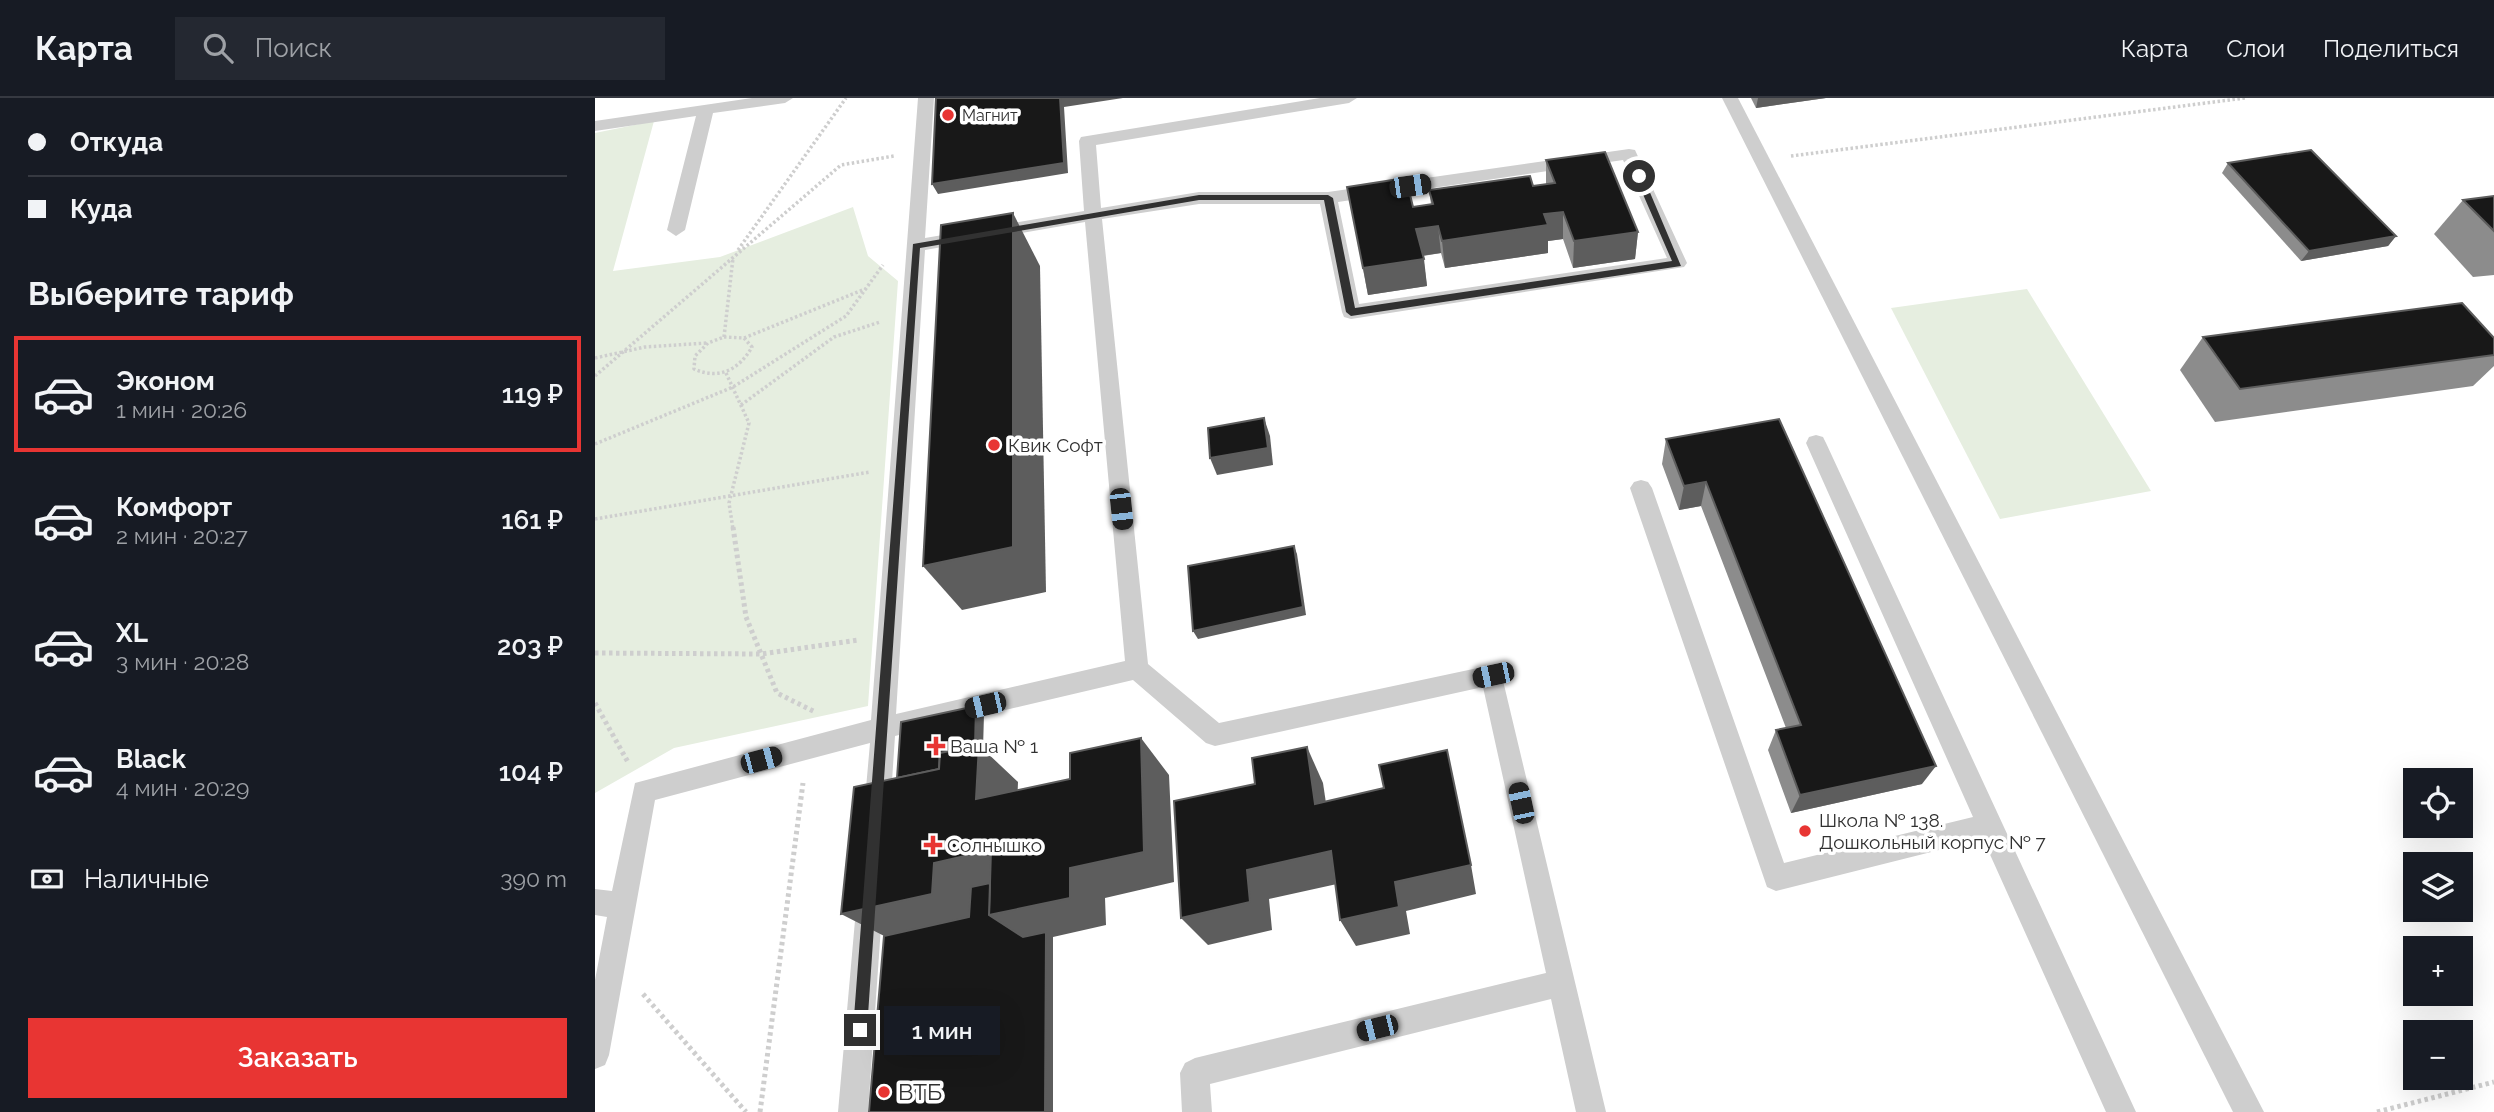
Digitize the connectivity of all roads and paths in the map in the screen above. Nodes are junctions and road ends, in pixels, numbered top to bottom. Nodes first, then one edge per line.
1 (785, 98) edge
2 (846, 98) edge
3 (926, 98) edge
4 (1349, 98) edge
5 (1730, 98) edge
6 (2245, 98) edge
7 (706, 110) junction
8 (595, 126) edge
9 (923, 151) junction
10 (1764, 166) junction
11 (1328, 198) junction
12 (1093, 215) junction
13 (676, 230) dead end
14 (916, 246) junction
15 (733, 257) junction
16 (866, 288) junction
17 (912, 314) junction
18 (825, 329) junction
19 (724, 337) junction
20 (834, 337) junction
21 (744, 338) junction
22 (708, 343) junction
23 (625, 351) junction
24 (595, 358) edge
25 (726, 373) junction
26 (595, 376) edge
27 (733, 387) junction
28 (741, 405) junction
29 (1816, 443) dead end
30 (595, 444) edge
31 (901, 466) junction
32 (1641, 488) dead end
33 (731, 495) junction
34 (595, 519) edge
35 (890, 635) junction
36 (595, 653) edge
37 (761, 654) junction
38 (1137, 669) junction
39 (595, 704) edge
40 (823, 717) dead end
41 (883, 728) junction
42 (808, 748) junction
43 (644, 791) junction
44 (1990, 825) junction
45 (874, 838) edge
46 (871, 879) edge
47 (608, 904) edge
48 (612, 959) junction
49 (1560, 983) junction
50 (595, 1055) edge
51 (2494, 1082) edge
52 (746, 1112) edge
53 (760, 1112) edge
54 (853, 1112) edge
55 (1197, 1112) edge
56 (1591, 1112) edge
57 (2121, 1112) edge
58 (2249, 1112) edge
59 (2377, 1112) edge

1 - 7 lane
2 - 15 path
3 - 9 lane
4 - 12 lane
5 - 10 lane
6 - 10 path
7 - 8 lane
7 - 13 lane
9 - 14 lane
9 - 15 path
10 - 58 lane
11 - 11 lane
11 - 12 lane
12 - 14 lane
12 - 38 lane
14 - 16 path
14 - 17 lane
15 - 19 path
15 - 23 path
16 - 18 path
16 - 21 path
17 - 20 path
17 - 31 lane
18 - 20 path
18 - 27 path
19 - 21 path
19 - 22 path
20 - 28 path
21 - 25 path
22 - 23 path
22 - 25 path
23 - 24 path
23 - 26 path
25 - 27 path
27 - 28 path
27 - 30 path
28 - 33 path
29 - 44 lane
31 - 33 path
31 - 35 lane
32 - 44 lane
33 - 34 path
33 - 37 path
35 - 37 path
35 - 41 lane
36 - 37 path
37 - 40 path
38 - 41 lane
38 - 49 lane
39 - 43 path
41 - 42 lane
41 - 45 lane
42 - 43 lane
42 - 53 path
43 - 47 lane
44 - 57 lane
46 - 54 lane
47 - 48 lane
48 - 50 lane
48 - 52 path
49 - 55 lane
49 - 56 lane
51 - 59 path

